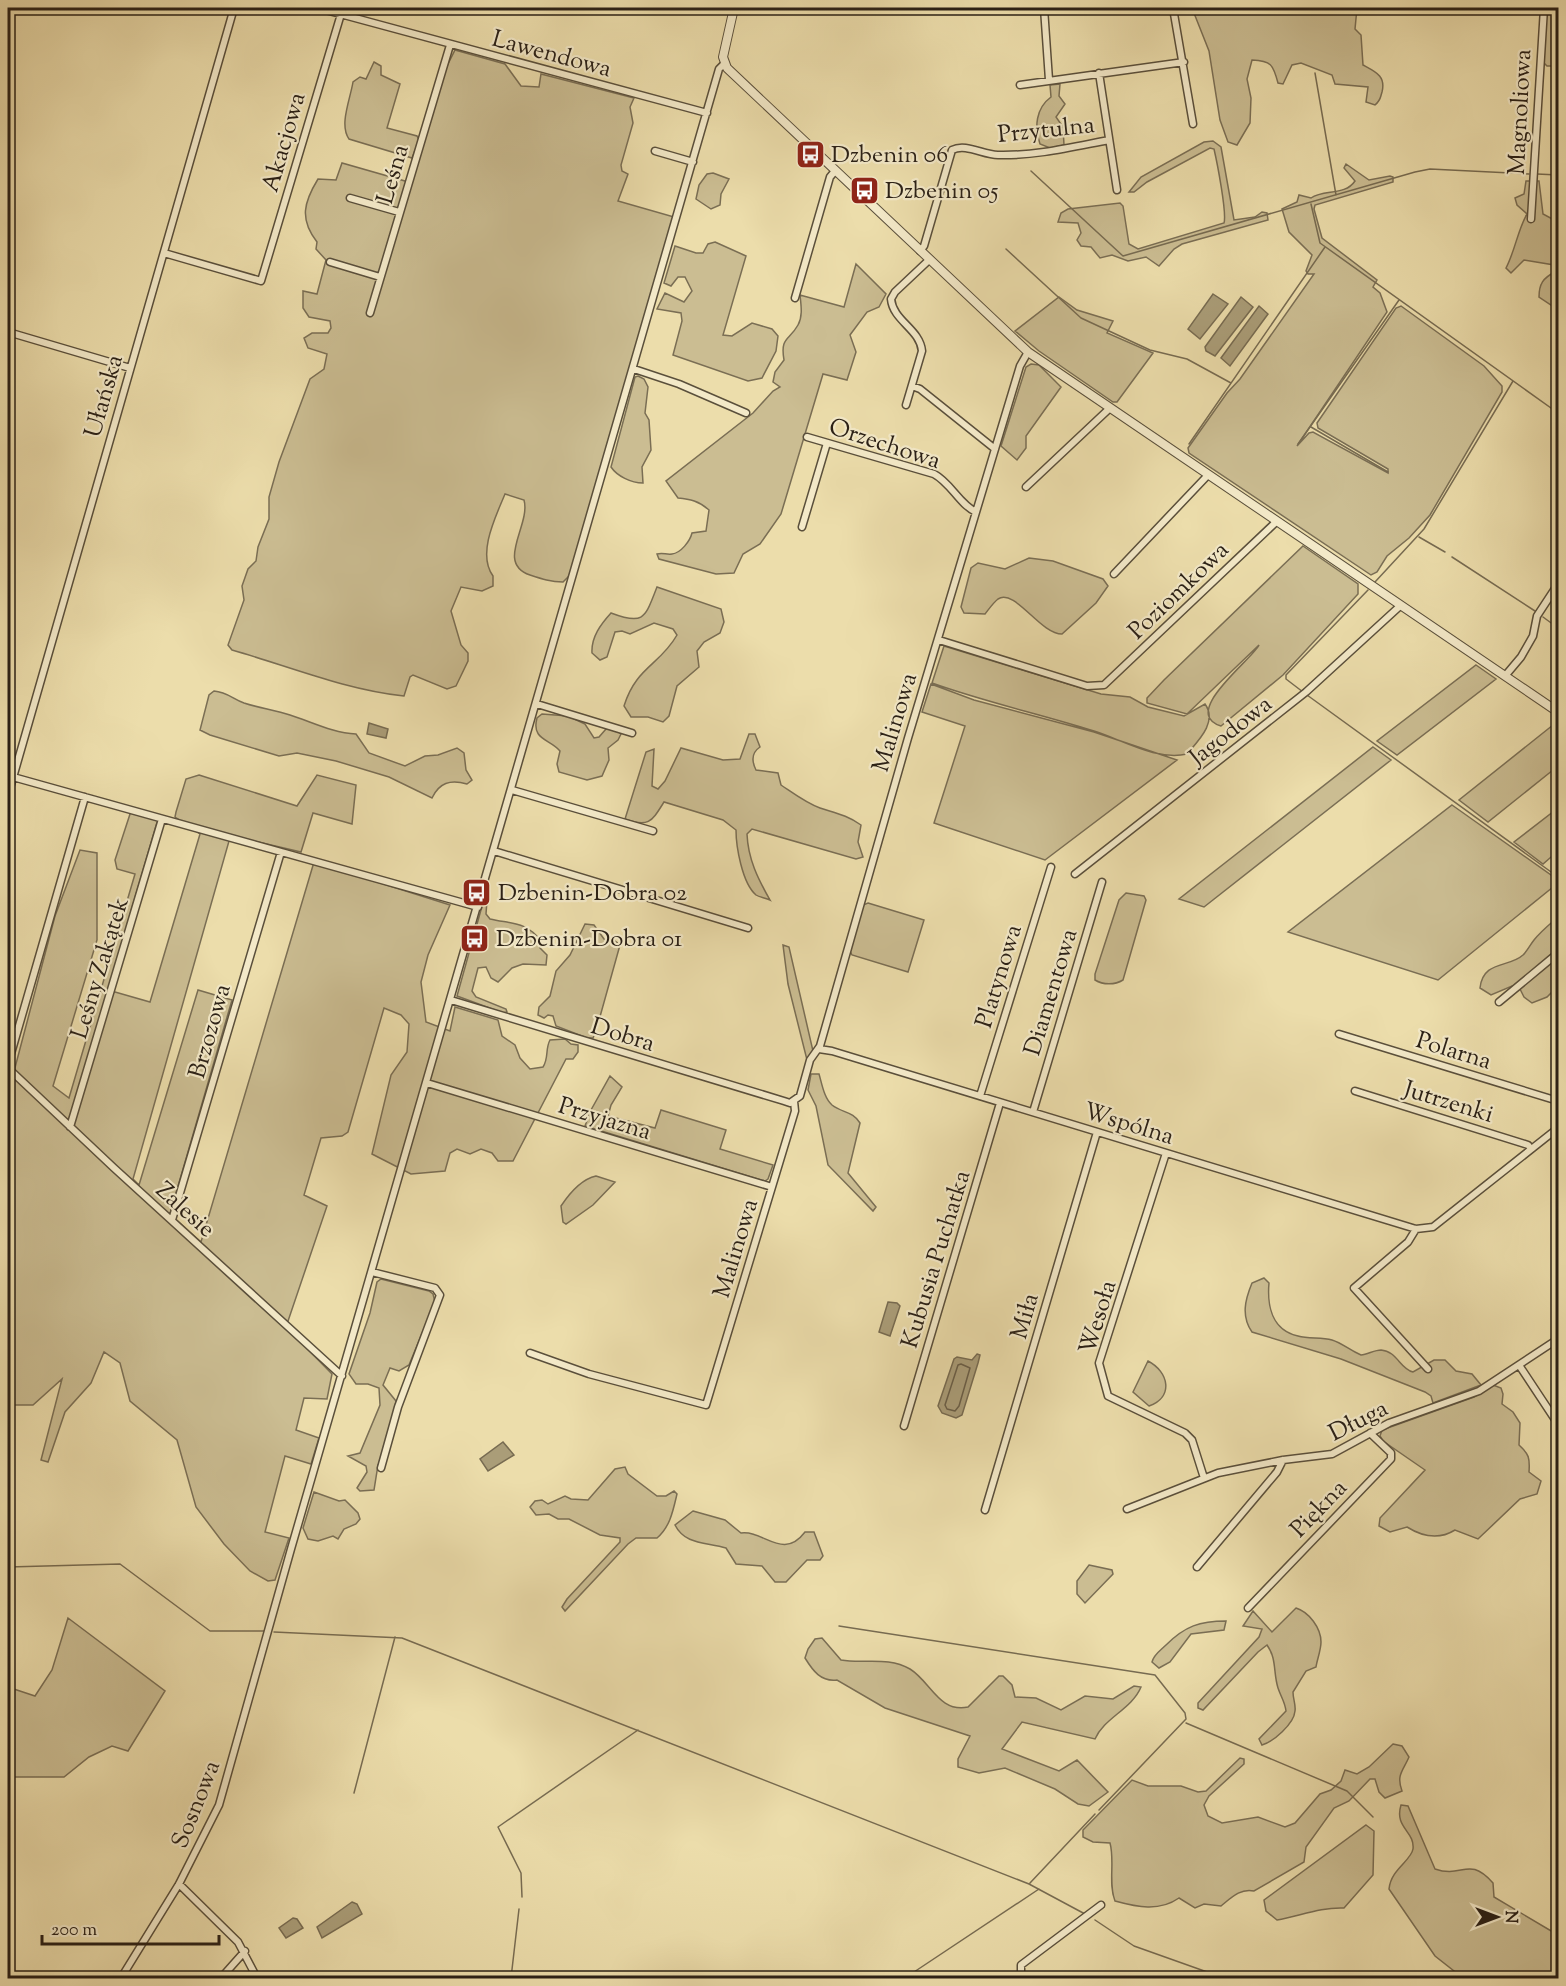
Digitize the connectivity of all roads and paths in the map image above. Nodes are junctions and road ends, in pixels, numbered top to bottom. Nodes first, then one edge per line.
1 (10, 8) edge
2 (234, 8) edge
3 (318, 8) edge
4 (734, 8) edge
5 (1044, 8) edge
6 (1173, 8) edge
7 (1544, 8) edge
8 (341, 14) junction
9 (8, 18) edge
10 (450, 45) junction
11 (1184, 62) junction
12 (724, 64) junction
13 (1099, 73) junction
14 (1049, 80) junction
15 (1020, 86) dead end
16 (707, 112) junction
17 (1193, 124) dead end
18 (1109, 140) junction
19 (654, 151) dead end
20 (693, 162) junction
21 (835, 171) junction
22 (1117, 190) dead end
23 (350, 198) dead end
24 (399, 212) junction
25 (1531, 219) dead end
26 (920, 251) junction
27 (164, 253) junction
28 (929, 260) junction
29 (330, 262) dead end
30 (380, 277) junction
31 (795, 298) dead end
32 (370, 313) dead end
33 (8, 332) edge
34 (1028, 352) junction
35 (130, 368) junction
36 (634, 369) junction
37 (912, 386) junction
38 (906, 405) dead end
39 (1110, 408) junction
40 (746, 413) dead end
41 (807, 437) dead end
42 (827, 443) junction
43 (995, 449) junction
44 (1209, 475) junction
45 (1026, 487) dead end
46 (976, 512) junction
47 (1276, 522) junction
48 (802, 527) dead end
49 (1114, 574) dead end
50 (1558, 584) edge
51 (1400, 606) junction
52 (939, 640) junction
53 (1505, 676) junction
54 (537, 704) junction
55 (1558, 712) edge
56 (632, 733) dead end
57 (13, 777) junction
58 (512, 790) junction
59 (8, 795) edge
60 (85, 797) junction
61 (162, 819) junction
62 (653, 831) dead end
63 (494, 851) junction
64 (281, 852) junction
65 (1051, 867) dead end
66 (1076, 874) dead end
67 (1102, 882) dead end
68 (478, 907) junction
69 (748, 928) dead end
70 (1558, 953) edge
71 (451, 1000) junction
72 (1499, 1002) dead end
73 (1339, 1034) dead end
74 (819, 1050) junction
75 (8, 1066) edge
76 (427, 1083) junction
77 (1355, 1090) dead end
78 (980, 1096) junction
79 (794, 1101) junction
80 (1558, 1101) edge
81 (1000, 1102) junction
82 (1033, 1112) junction
83 (70, 1127) junction
84 (1558, 1128) edge
85 (1097, 1132) junction
86 (1531, 1149) junction
87 (1167, 1153) junction
88 (772, 1187) junction
89 (172, 1220) junction
90 (1416, 1229) junction
91 (372, 1272) junction
92 (1558, 1339) edge
93 (530, 1353) dead end
94 (1519, 1365) junction
95 (1428, 1369) dead end
96 (342, 1376) junction
97 (1558, 1424) edge
98 (904, 1426) dead end
99 (1370, 1433) junction
100 (1283, 1460) junction
101 (381, 1468) dead end
102 (1204, 1478) junction
103 (1127, 1509) dead end
104 (985, 1510) dead end
105 (1197, 1568) dead end
106 (1248, 1608) dead end
107 (179, 1884) junction
108 (1101, 1905) dead end
109 (245, 1951) junction
110 (121, 1978) edge
111 (221, 1978) edge
112 (257, 1978) edge
113 (1025, 1978) edge

1 - 9 street
2 - 27 street, Ułańska
3 - 8 street, Lawendowa
4 - 12 street
5 - 14 street
6 - 11 street
7 - 25 street, Magnoliowa
8 - 10 street, Lawendowa
8 - 27 street, Akacjowa
10 - 16 street, Lawendowa
10 - 24 street, Leśna
11 - 13 street
11 - 17 street
12 - 16 street, Sosnowa
12 - 21 street
13 - 14 street
13 - 18 street
14 - 15 street
16 - 20 street, Sosnowa
18 - 22 street
18 - 26 street, Przytulna
19 - 20 street
20 - 36 street, Sosnowa
21 - 26 street
21 - 31 street
23 - 24 street
24 - 30 street, Leśna
26 - 28 street
27 - 35 street, Ułańska
28 - 34 street
28 - 37 street
29 - 30 street
30 - 32 street, Leśna
33 - 35 street
34 - 39 street
34 - 43 street, Malinowa
35 - 57 street, Ułańska
36 - 40 street
36 - 54 street, Sosnowa
37 - 38 street
37 - 43 street
39 - 44 street
39 - 45 street
41 - 42 street, Orzechowa
42 - 46 street, Orzechowa
42 - 48 street
43 - 46 street, Malinowa
44 - 47 street
44 - 49 street
46 - 52 street, Malinowa
47 - 51 street
47 - 52 street, Poziomkowa
50 - 53 street
51 - 53 street
51 - 66 street, Jagodowa
52 - 74 street, Malinowa
53 - 55 street
54 - 56 street
54 - 58 street, Sosnowa
57 - 59 street, Ułańska
57 - 60 street
58 - 62 street
58 - 63 street, Sosnowa
60 - 61 street
60 - 75 street
61 - 64 street
61 - 83 street, Leśny Zakątek
63 - 68 street, Sosnowa
63 - 69 street
64 - 68 street
64 - 89 street, Brzozowa
65 - 78 street, Platynowa
67 - 82 street, Diamentowa
68 - 71 street, Sosnowa
70 - 72 street
71 - 76 street, Sosnowa
71 - 79 street, Dobra
73 - 80 street, Polarna
74 - 78 street, Wspólna
74 - 79 street, Malinowa
75 - 83 street, Zalesie
76 - 88 street, Przyjazna
76 - 91 street, Sosnowa
77 - 86 street, Jutrzenki
78 - 81 street, Wspólna
79 - 88 street, Malinowa
81 - 82 street, Wspólna
81 - 98 street, Kubusia Puchatka
82 - 85 street, Wspólna
83 - 89 street, Zalesie
84 - 86 street
85 - 87 street, Wspólna
85 - 104 street, Miła
86 - 90 street
87 - 90 street, Wspólna
87 - 102 street, Wesoła
88 - 93 street, Malinowa
89 - 96 street, Zalesie
90 - 95 street
91 - 96 street, Sosnowa
91 - 101 street
92 - 94 street, Długa
94 - 97 street
94 - 99 street, Długa
96 - 107 street, Sosnowa
99 - 100 street, Długa
99 - 106 street, Piękna
100 - 102 street, Długa
100 - 105 street
102 - 103 street, Długa
107 - 109 street
107 - 110 street, Sosnowa
108 - 113 street
109 - 111 street
109 - 112 street

